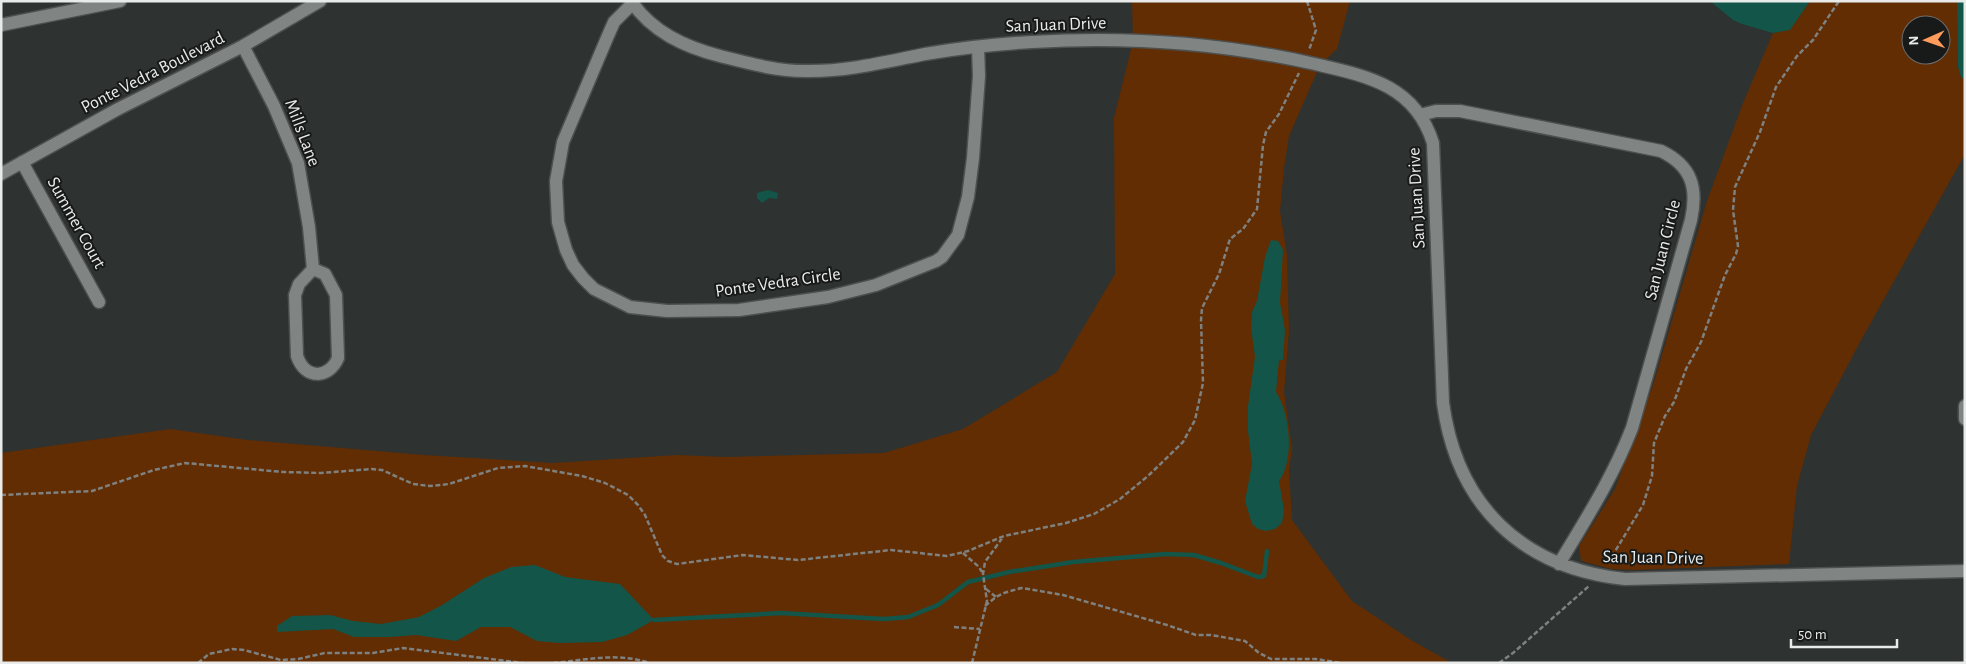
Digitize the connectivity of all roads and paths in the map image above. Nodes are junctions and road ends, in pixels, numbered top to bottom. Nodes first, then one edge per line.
1 (120, 1) edge
2 (320, 1) edge
3 (1307, 1) edge
4 (1839, 1) edge
5 (631, 3) edge
6 (1, 25) edge
7 (243, 46) junction
8 (978, 47) junction
9 (1305, 62) junction
10 (1420, 115) junction
11 (22, 162) junction
12 (1, 174) edge
13 (314, 269) junction
14 (99, 302) dead end
15 (1965, 406) edge
16 (1965, 419) edge
17 (1, 495) edge
18 (1004, 536) junction
19 (962, 553) junction
20 (1558, 564) junction
21 (1965, 571) edge
22 (983, 574) junction
23 (1600, 576) junction
24 (985, 588) junction
25 (996, 597) junction
26 (986, 606) junction
27 (954, 627) dead end
28 (980, 629) junction
29 (198, 663) edge
30 (523, 663) edge
31 (553, 663) edge
32 (650, 663) edge
33 (972, 663) edge
34 (1341, 663) edge
35 (1499, 663) edge

1 - 6 street
2 - 7 street, Ponte Vedra Boulevard
3 - 9 path
4 - 23 path
5 - 8 street, San Juan Drive
5 - 8 street, Ponte Vedra Circle
7 - 11 street, Ponte Vedra Boulevard
7 - 13 street, Mills Lane
8 - 9 street, San Juan Drive
9 - 10 street, San Juan Drive
9 - 18 path
10 - 20 street, San Juan Drive
10 - 20 street, San Juan Circle
11 - 12 street, Ponte Vedra Boulevard
11 - 14 street, Summer Court
13 - 13 street
15 - 16 street
17 - 19 path
18 - 19 path
18 - 22 path
19 - 22 path
20 - 23 street, San Juan Drive
21 - 23 street, San Juan Drive
22 - 24 path
23 - 35 path
24 - 25 path
24 - 26 path
25 - 26 path
25 - 34 path
26 - 28 path
27 - 28 path
28 - 33 path
29 - 30 path
31 - 32 path

